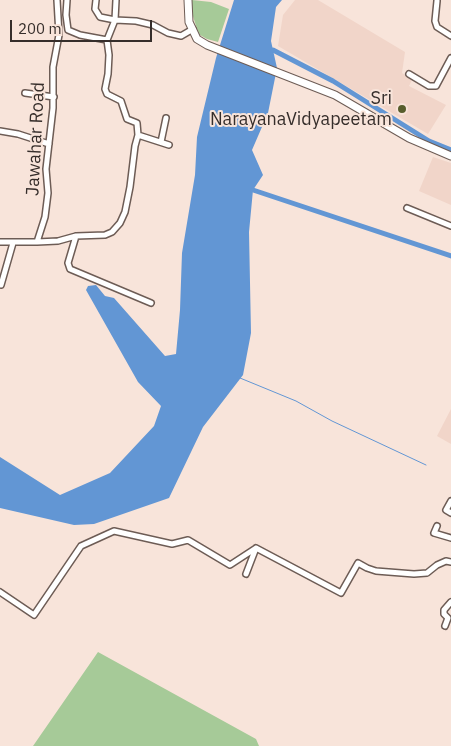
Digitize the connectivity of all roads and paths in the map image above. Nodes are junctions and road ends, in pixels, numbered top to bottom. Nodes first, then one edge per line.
1 (57, 0) edge
2 (66, 0) edge
3 (96, 0) edge
4 (116, 0) edge
5 (188, 0) edge
6 (437, 1) edge
7 (115, 20) junction
8 (192, 29) junction
9 (451, 36) edge
10 (106, 40) junction
11 (451, 58) edge
12 (409, 74) dead end
13 (25, 93) dead end
14 (54, 98) junction
15 (166, 118) dead end
16 (0, 131) edge
17 (138, 135) junction
18 (161, 142) junction
19 (49, 144) junction
20 (169, 145) dead end
21 (451, 156) edge
22 (407, 208) dead end
23 (451, 226) edge
24 (76, 236) junction
25 (0, 242) edge
26 (37, 242) junction
27 (13, 243) junction
28 (1, 285) edge
29 (151, 303) dead end
30 (451, 501) edge
31 (451, 512) edge
32 (437, 526) dead end
33 (451, 538) edge
34 (256, 548) junction
35 (451, 562) edge
36 (246, 574) dead end
37 (0, 592) edge
38 (451, 602) edge
39 (445, 626) dead end

1 - 14 street, Jawahar Road
2 - 10 street
3 - 7 street
4 - 7 street
5 - 8 main road
6 - 9 street
7 - 8 street
7 - 10 street
8 - 21 main road
10 - 17 street
11 - 12 street
13 - 14 street
14 - 19 street, Jawahar Road
15 - 18 street
16 - 19 street
17 - 18 street
17 - 24 street
18 - 20 street
19 - 26 street, Jawahar Road
22 - 23 street
24 - 26 street
24 - 29 street
25 - 27 street
26 - 27 street
27 - 28 street
30 - 31 street
32 - 33 street
34 - 35 street
34 - 36 street
34 - 37 street
38 - 39 street

